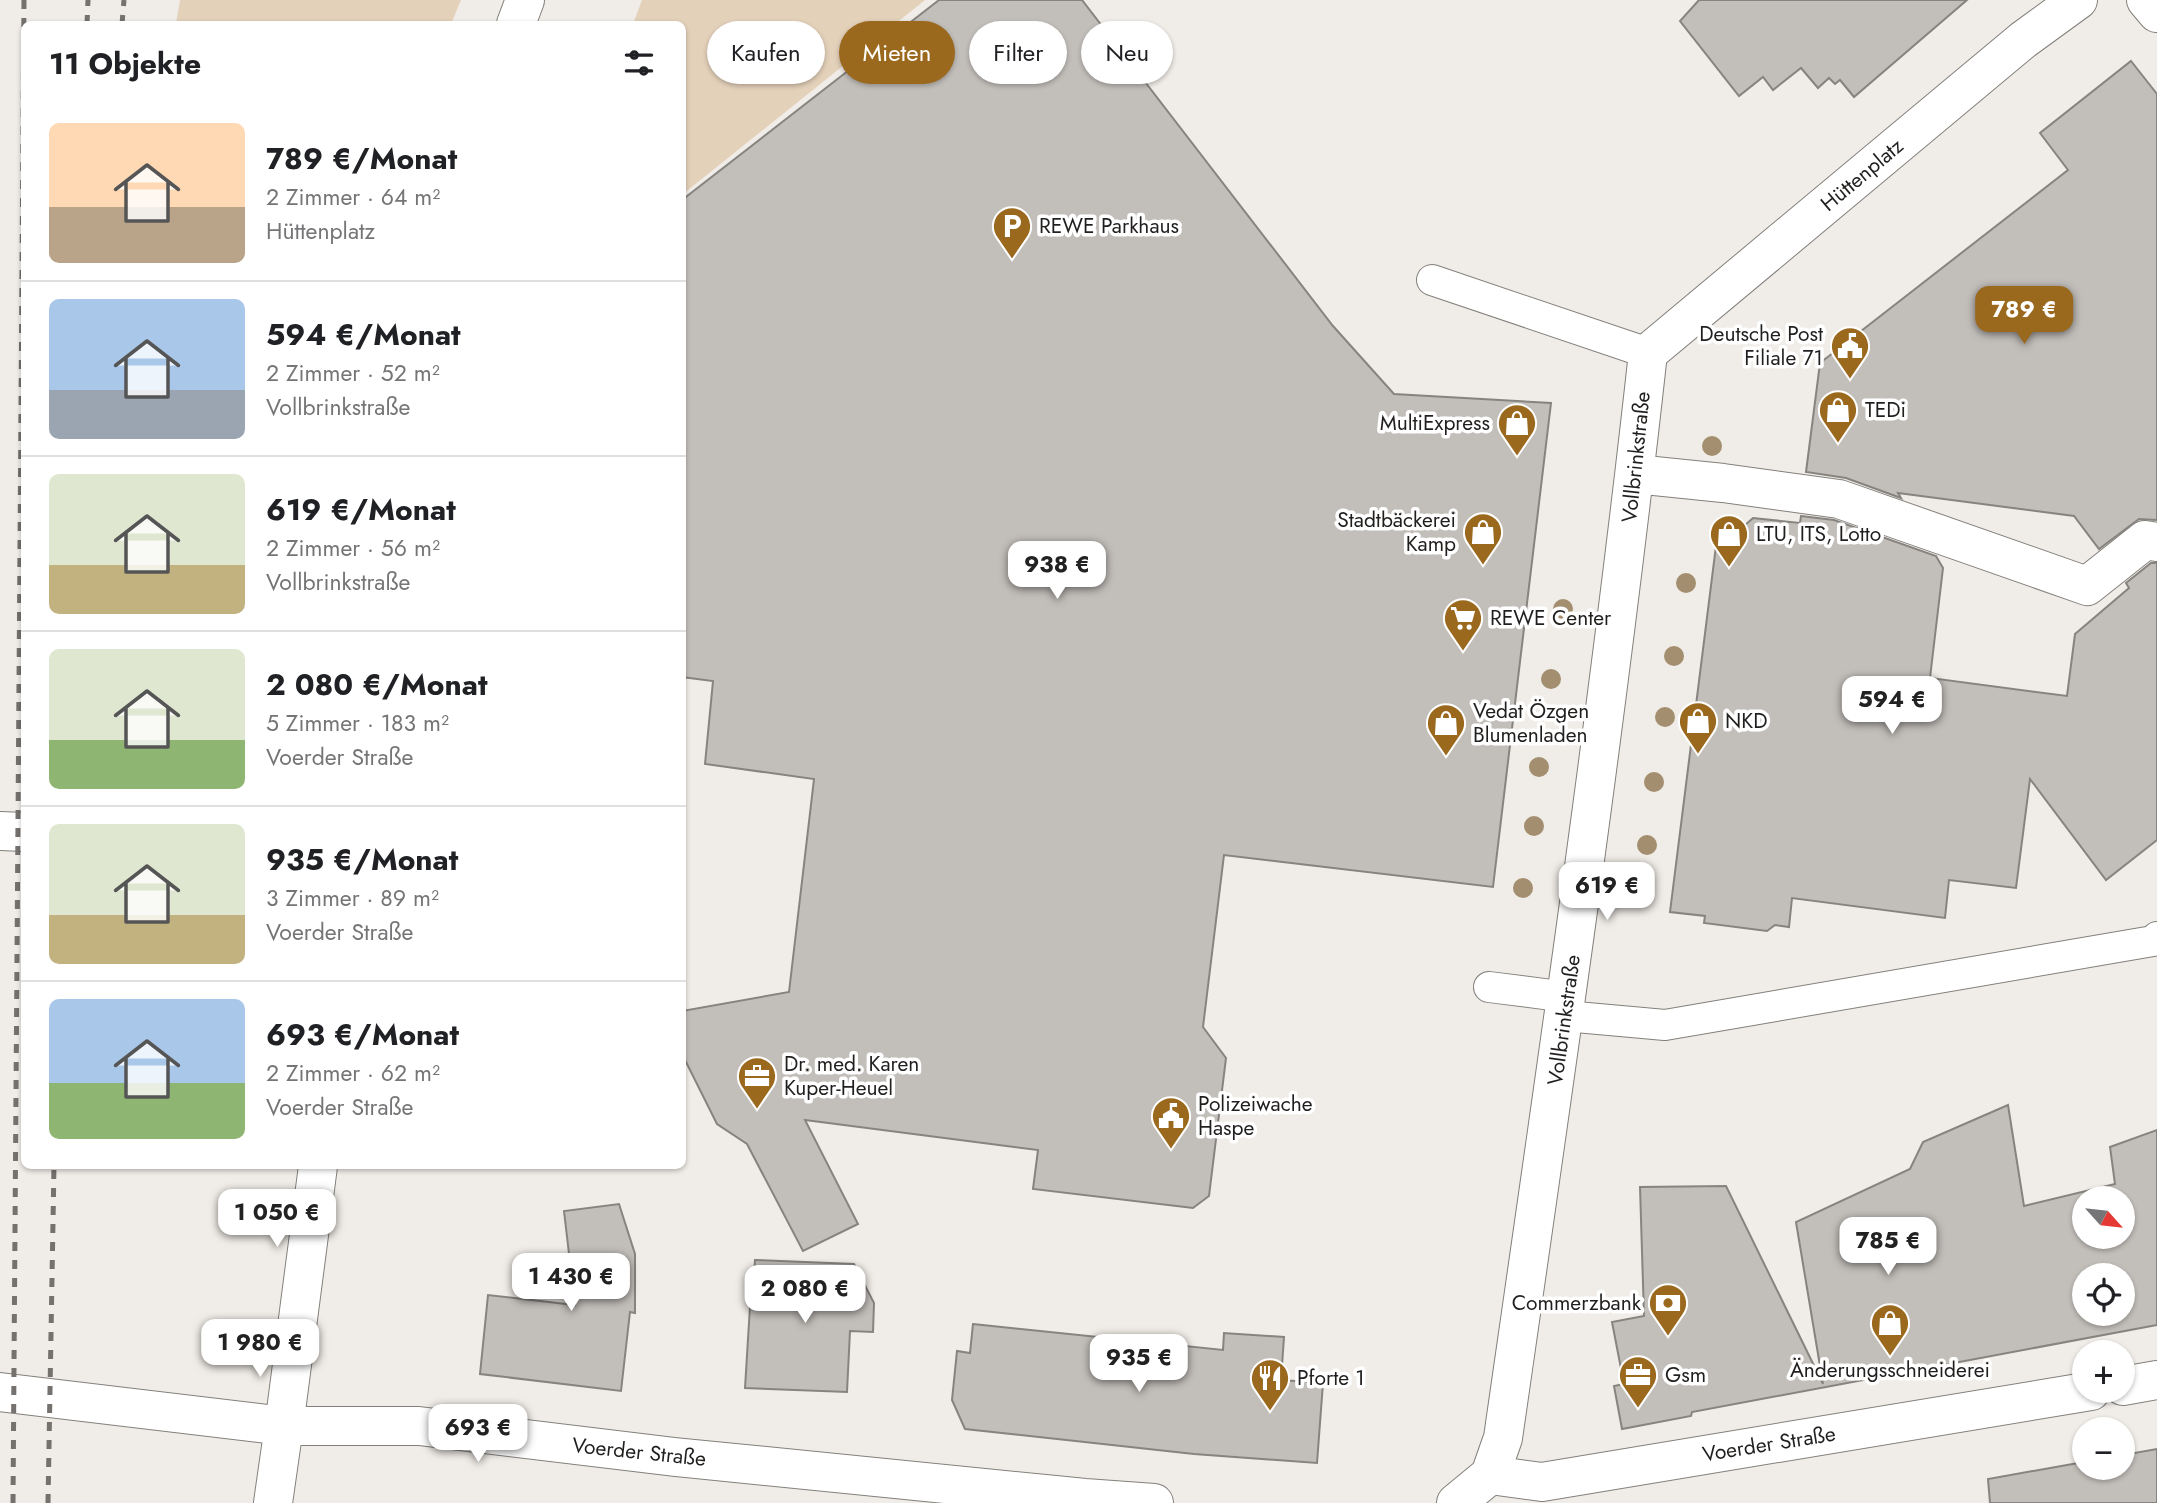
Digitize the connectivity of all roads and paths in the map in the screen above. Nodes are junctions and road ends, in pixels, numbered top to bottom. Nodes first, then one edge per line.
1 (525, 0) edge
2 (2078, 0) edge
3 (2146, 0) edge
4 (2157, 13) edge
5 (517, 21) edge
6 (1432, 280) dead end
7 (1648, 353) junction
8 (1634, 474) junction
9 (2157, 542) edge
10 (0, 831) edge
11 (21, 832) edge
12 (2157, 937) edge
13 (1489, 987) dead end
14 (1566, 1006) junction
15 (318, 1169) edge
16 (2157, 1380) edge
17 (2135, 1384) edge
18 (0, 1392) edge
19 (2072, 1394) edge
20 (284, 1426) junction
21 (1490, 1475) junction
22 (1116, 1502) edge
23 (273, 1503) edge
24 (1154, 1503) edge
25 (1455, 1503) edge

1 - 5 street
2 - 7 street, Hüttenplatz
3 - 4 street
6 - 7 lane
7 - 8 street, Vollbrinkstraße
8 - 9 street
8 - 14 street, Vollbrinkstraße
10 - 11 street
12 - 14 lane
13 - 14 lane
14 - 21 street, Vollbrinkstraße
15 - 20 street
16 - 17 street
18 - 20 street, Voerder Straße
19 - 21 street, Voerder Straße
20 - 22 street, Voerder Straße
20 - 23 street
21 - 25 street
22 - 24 street, Voerder Straße

